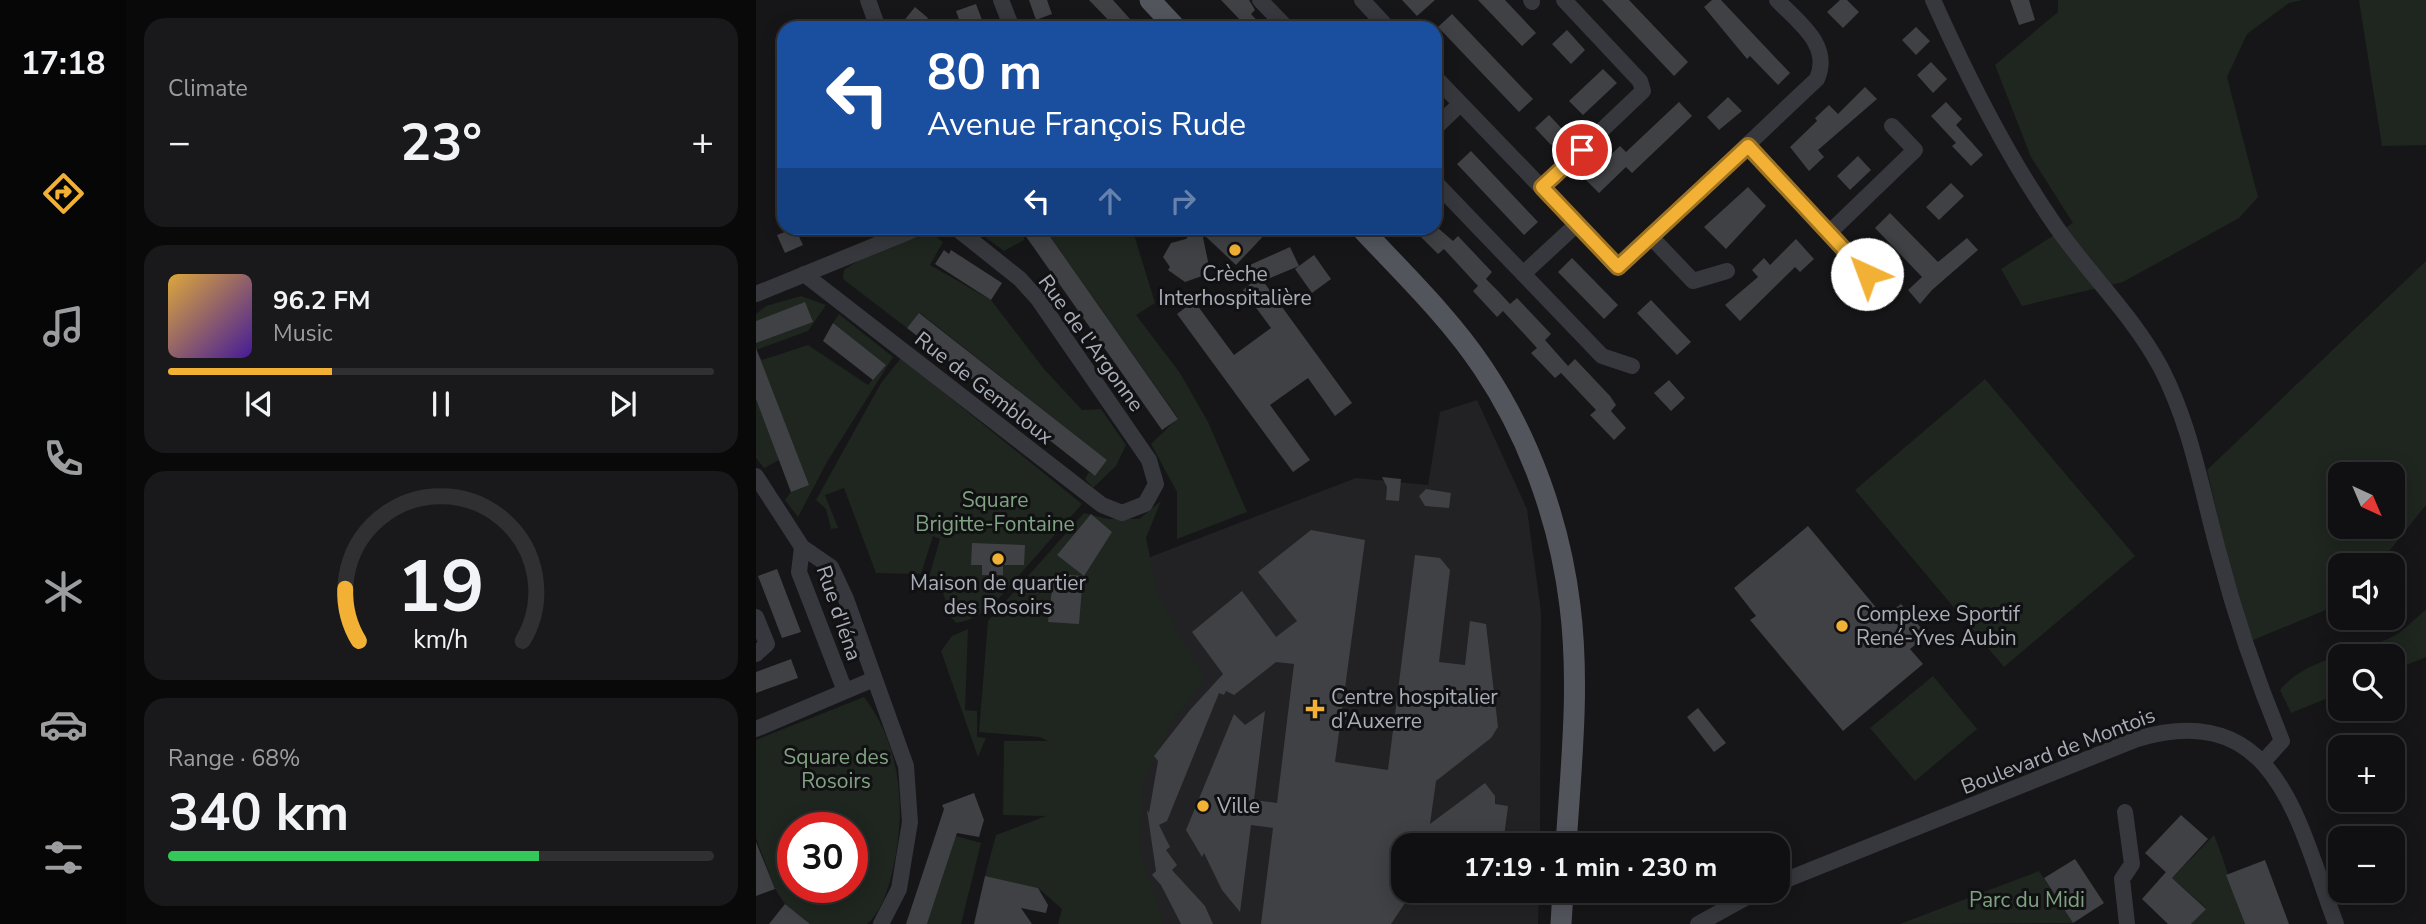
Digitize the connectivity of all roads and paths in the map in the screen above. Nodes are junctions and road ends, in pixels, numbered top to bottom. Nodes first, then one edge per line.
1 (869, 0) edge
2 (1001, 0) edge
3 (1150, 0) edge
4 (1260, 0) edge
5 (1564, 0) edge
6 (1777, 0) edge
7 (1933, 0) edge
8 (1366, 1) edge
9 (876, 21) edge
10 (1009, 21) edge
11 (1170, 21) edge
12 (1280, 21) edge
13 (1380, 21) edge
14 (1442, 85) edge
15 (1460, 104) junction
16 (1442, 121) edge
17 (1892, 126) dead end
18 (1748, 146) junction
19 (1542, 187) junction
20 (1442, 189) edge
21 (1577, 224) junction
22 (1829, 233) junction
23 (901, 235) edge
24 (965, 235) edge
25 (1368, 235) edge
26 (1651, 237) junction
27 (1727, 271) dead end
28 (804, 274) junction
29 (1523, 274) junction
30 (756, 294) edge
31 (1886, 294) dead end
32 (1632, 366) dead end
33 (756, 477) edge
34 (1145, 504) joint
35 (802, 547) junction
36 (756, 617) edge
37 (756, 654) edge
38 (874, 678) junction
39 (845, 691) junction
40 (756, 729) edge
41 (2263, 762) junction
42 (2125, 812) dead end
43 (1567, 833) edge
44 (1790, 878) edge
45 (1562, 903) edge
46 (1736, 903) edge
47 (881, 924) edge
48 (1561, 924) edge
49 (1698, 924) edge
50 (2127, 924) edge
51 (2336, 924) edge

1 - 9 street
2 - 10 street
3 - 11 main road
4 - 12 street
5 - 19 street
6 - 18 street
7 - 41 street
8 - 13 street
14 - 15 street
15 - 16 street
15 - 19 street
17 - 22 street
18 - 22 street
18 - 26 street
19 - 21 street
20 - 29 street
21 - 26 street
21 - 29 street
22 - 31 street
23 - 28 street
24 - 34 street, Rue de l'Argonne
25 - 43 main road
26 - 27 street
28 - 30 street
28 - 34 street, Rue de Gembloux
29 - 32 street
33 - 35 street, Rue d'Iéna
35 - 38 street, Rue d'Iéna
35 - 39 street, Rue d'Iéna
36 - 37 street
38 - 39 street
38 - 47 street, Rue d'Iéna
39 - 40 street
41 - 44 street, Boulevard de Montois
41 - 51 street, Boulevard de Montois
42 - 50 street
45 - 48 main road
46 - 49 street

